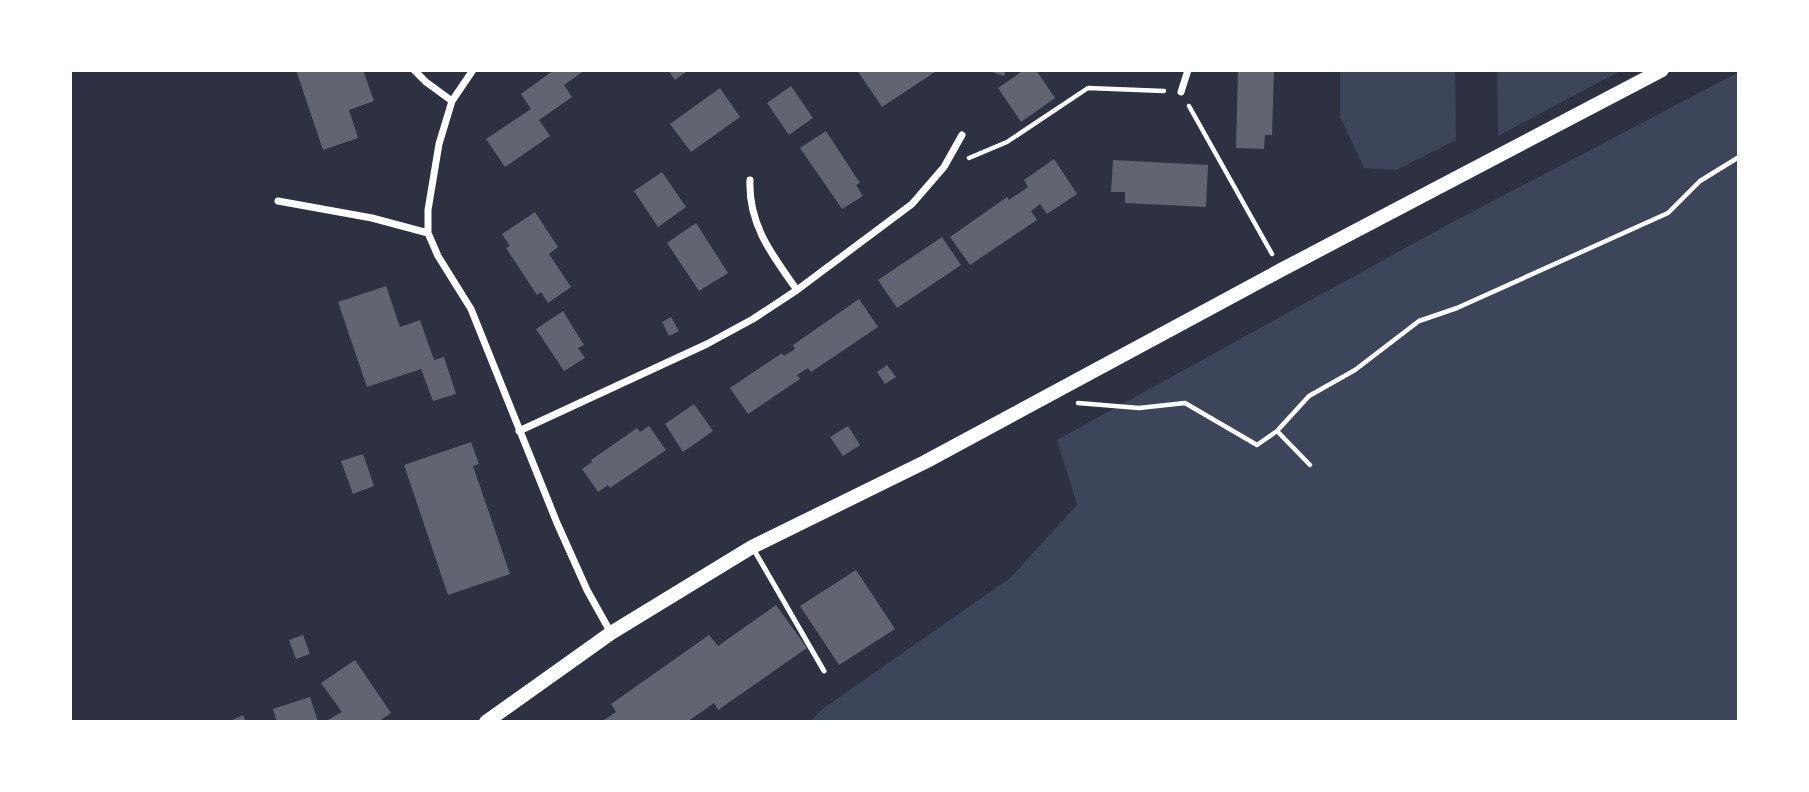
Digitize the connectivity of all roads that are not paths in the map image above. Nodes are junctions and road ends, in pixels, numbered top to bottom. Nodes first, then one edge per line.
1 (414, 70) edge
2 (473, 70) edge
3 (1188, 70) edge
4 (1662, 70) edge
5 (1181, 92) road end
6 (452, 101) junction
7 (962, 135) dead end
8 (750, 180) dead end
9 (278, 201) dead end
10 (428, 233) junction
11 (797, 290) junction
12 (519, 431) junction
13 (752, 547) junction
14 (611, 633) junction
15 (824, 671) dead end
16 (486, 722) edge

1 - 6 street
2 - 6 street
3 - 5 street
4 - 13 main road
6 - 10 street
7 - 11 street
8 - 11 street
9 - 10 street
10 - 12 street
11 - 12 street
12 - 14 street
13 - 14 main road
13 - 15 lane
14 - 16 main road

